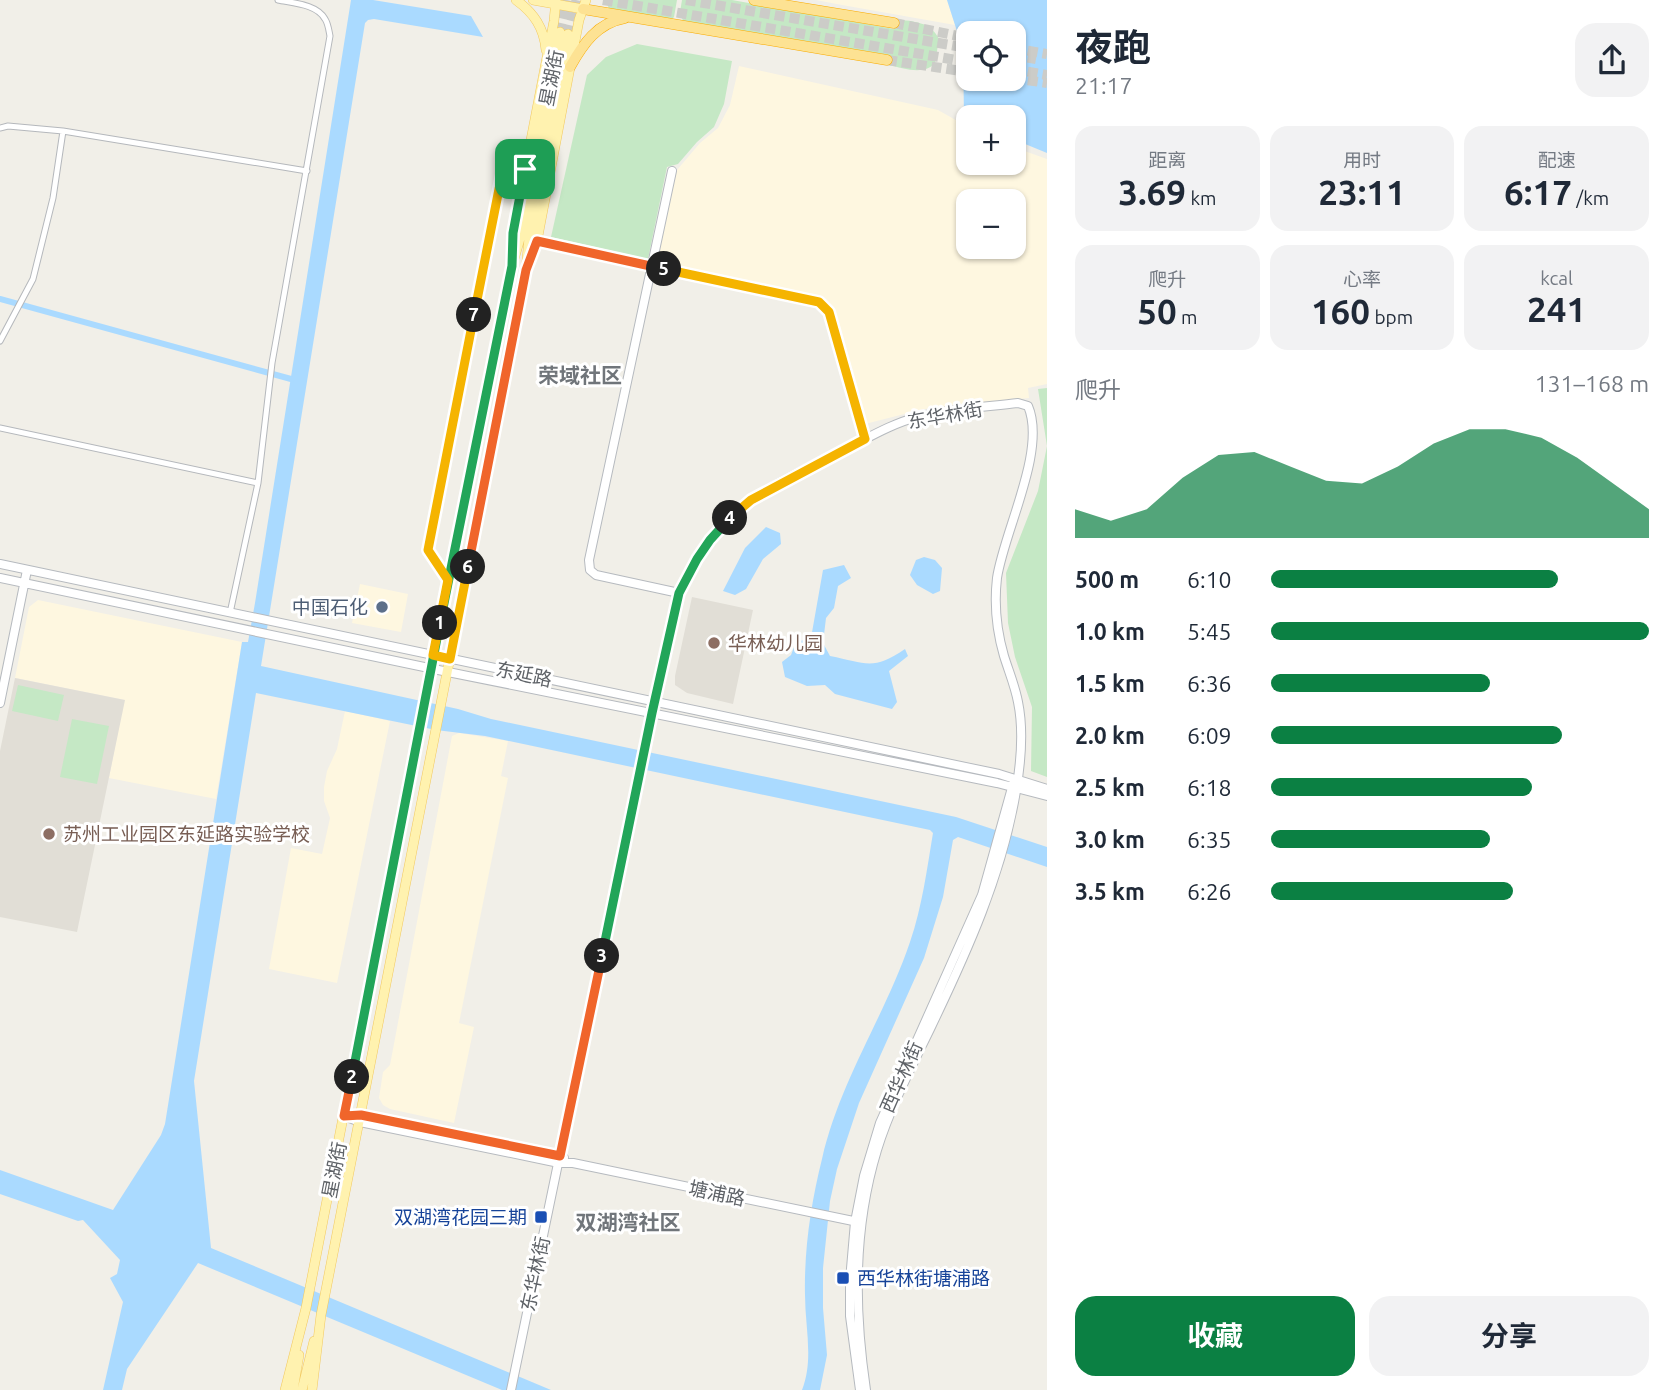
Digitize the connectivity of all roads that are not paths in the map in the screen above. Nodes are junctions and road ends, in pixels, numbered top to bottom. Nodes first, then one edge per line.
1 (278, 0) edge
2 (516, 0) edge
3 (533, 0) edge
4 (754, 0) edge
5 (556, 2) edge
6 (585, 4) edge
7 (632, 17) junction
8 (894, 23) tunnel mouth
9 (547, 58) junction
10 (887, 60) tunnel mouth
11 (570, 67) junction
12 (0, 128) edge
13 (63, 131) junction
14 (525, 169) junction
15 (307, 171) junction
16 (673, 171) dead end
17 (537, 241) junction
18 (512, 266) junction
19 (652, 266) junction
20 (526, 270) junction
21 (0, 341) edge
22 (1034, 417) joint
23 (0, 428) edge
24 (865, 439) junction
25 (258, 482) junction
26 (0, 564) edge
27 (27, 570) junction
28 (0, 578) edge
29 (448, 580) junction
30 (24, 583) junction
31 (679, 593) junction
32 (230, 613) junction
33 (433, 655) junction
34 (450, 659) junction
35 (431, 669) junction
36 (448, 672) junction
37 (654, 701) junction
38 (0, 704) edge
39 (652, 713) junction
40 (1015, 785) junction
41 (1047, 789) edge
42 (1047, 796) edge
43 (344, 1116) junction
44 (360, 1119) junction
45 (559, 1160) junction
46 (858, 1222) junction
47 (321, 1317) junction
48 (304, 1319) junction
49 (285, 1390) edge
50 (293, 1390) edge
51 (302, 1390) edge
52 (312, 1390) edge
53 (511, 1390) edge
54 (860, 1390) edge
55 (866, 1390) edge

1 - 15 street
2 - 9 main road
3 - 5 main road
4 - 8 highway
5 - 6 main road
5 - 9 main road
6 - 7 highway
6 - 11 main road
7 - 10 highway
7 - 11 highway
9 - 14 main road
11 - 17 main road
12 - 13 street
13 - 15 street
13 - 21 street
14 - 18 main road
14 - 29 street
15 - 25 street
16 - 19 street
17 - 19 street
17 - 20 main road
18 - 20 main road, 星湖街
18 - 29 main road, 星湖街
19 - 24 street
19 - 31 street
20 - 34 main road, 星湖街
22 - 24 street, 东华林街
22 - 40 street, 西华林街
23 - 25 street
24 - 31 street, 东华林街
25 - 32 street
26 - 27 street, 东延路
27 - 30 street
27 - 32 street, 东延路
28 - 30 street, 东延路
29 - 33 main road, 星湖街
30 - 35 street, 东延路
30 - 38 street
31 - 37 street, 东华林街
32 - 33 street, 东延路
33 - 34 street, 东延路
33 - 35 main road, 星湖街
34 - 36 main road, 星湖街
34 - 37 street, 东延路
35 - 36 street, 东延路
35 - 43 main road, 星湖街
36 - 39 street, 东延路
36 - 44 main road, 星湖街
37 - 39 street, 东华林街
37 - 40 street, 东延路
39 - 40 street, 东延路
39 - 45 street, 东华林街
40 - 41 street, 东延路
40 - 42 street, 东延路
40 - 46 street, 西华林街
43 - 44 street, 塘浦路
43 - 48 main road, 星湖街
44 - 45 street, 塘浦路
44 - 47 main road, 星湖街
45 - 46 street, 塘浦路
45 - 53 street, 东华林街
46 - 54 street, 西华林街
46 - 55 street, 西华林街
47 - 51 main road, 星湖街
47 - 52 main road, 星湖街
48 - 49 main road, 星湖街
48 - 50 main road, 星湖街

